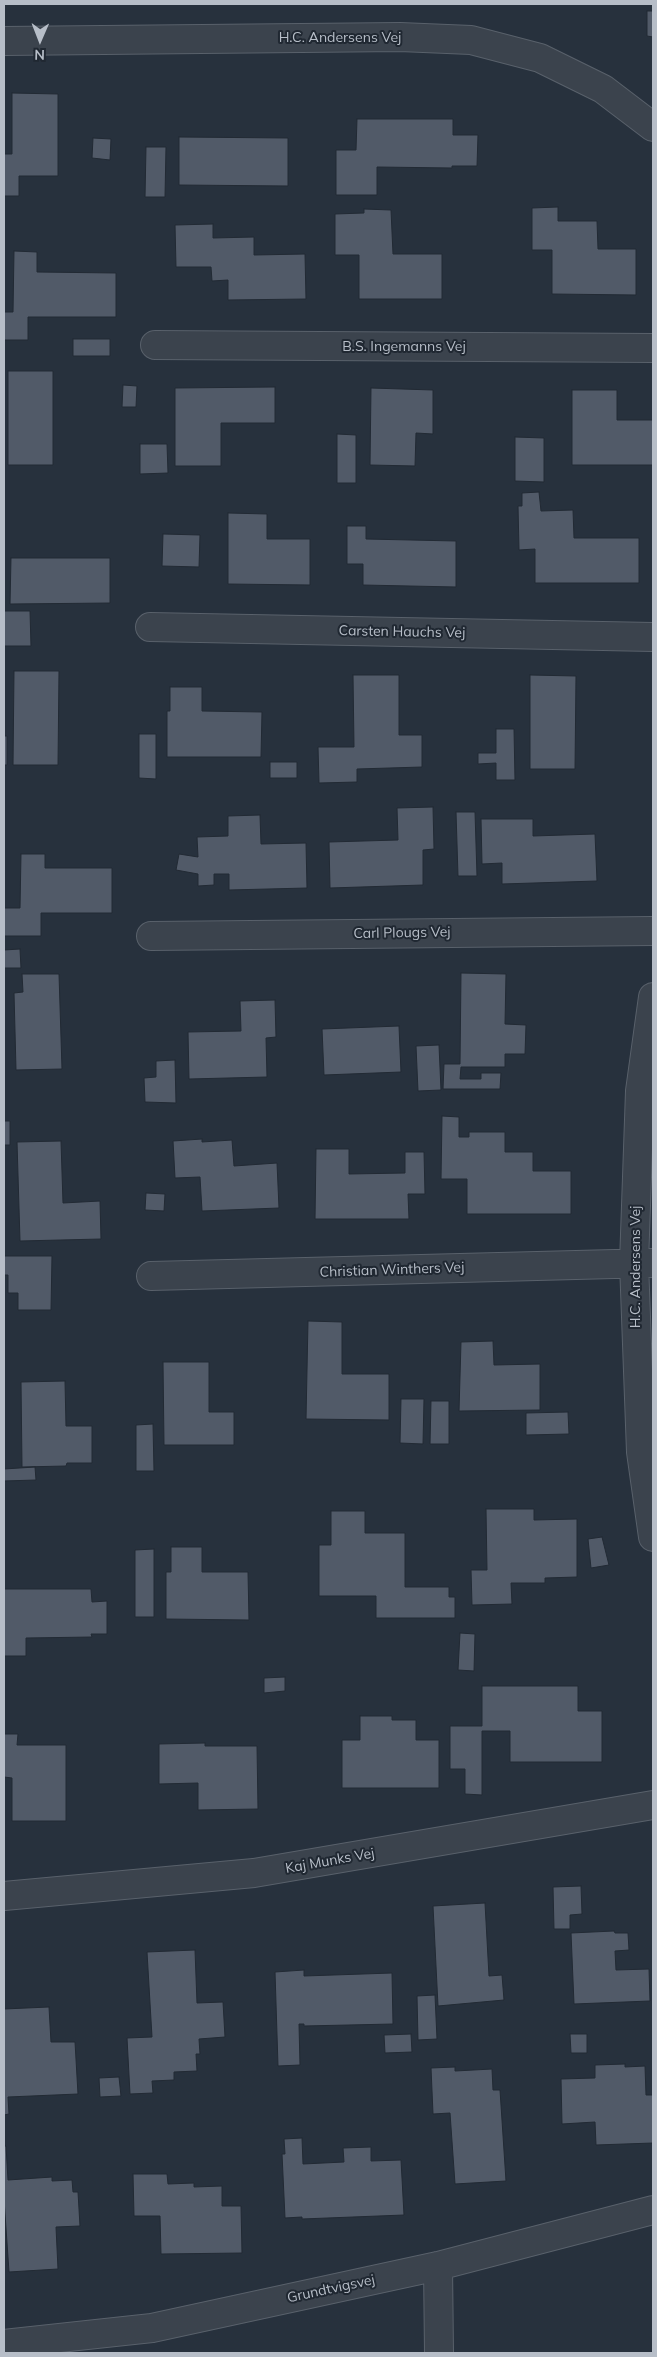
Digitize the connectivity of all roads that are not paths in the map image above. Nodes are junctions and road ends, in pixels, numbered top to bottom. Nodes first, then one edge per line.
1 (4, 41) edge
2 (653, 127) edge
3 (155, 345) dead end
4 (653, 348) edge
5 (150, 627) dead end
6 (653, 637) edge
7 (653, 931) edge
8 (151, 936) dead end
9 (653, 997) edge
10 (644, 1263) edge
11 (151, 1276) dead end
12 (653, 1537) edge
13 (653, 1805) edge
14 (4, 1896) edge
15 (653, 2210) edge
16 (438, 2266) junction
17 (4, 2344) edge
18 (439, 2353) edge

1 - 2 street, H.C. Andersens Vej
3 - 4 street, B.S. Ingemanns Vej
5 - 6 street, Carsten Hauchs Vej
7 - 8 street, Carl Plougs Vej
9 - 10 street, H.C. Andersens Vej
10 - 11 street, Christian Winthers Vej
10 - 12 street, H.C. Andersens Vej
13 - 14 street, Kaj Munks Vej
15 - 16 street, Grundtvigsvej
16 - 17 street, Grundtvigsvej
16 - 18 street

